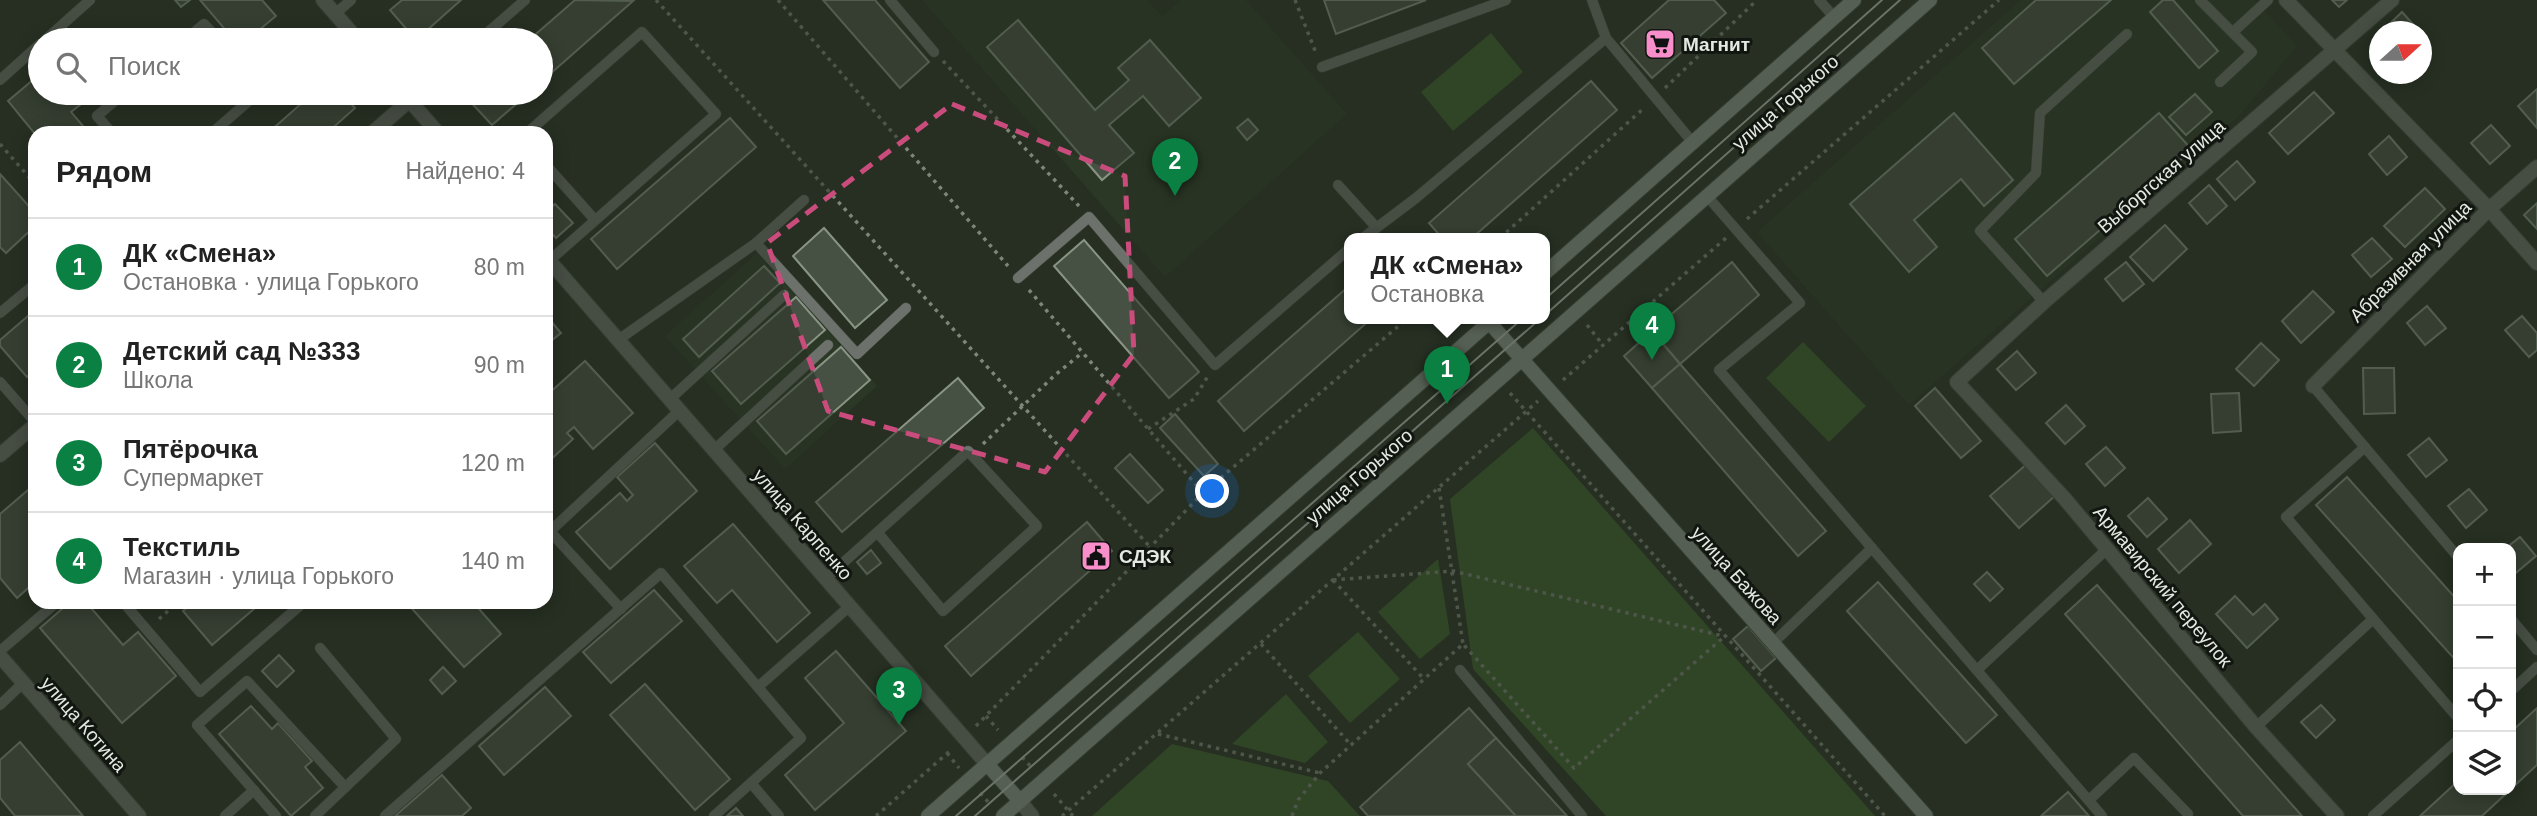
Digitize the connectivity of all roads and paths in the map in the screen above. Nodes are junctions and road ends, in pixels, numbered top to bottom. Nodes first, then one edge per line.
1 (90, 0) edge
2 (323, 0) edge
3 (351, 0) edge
4 (525, 0) edge
5 (656, 0) edge
6 (778, 0) edge
7 (890, 0) edge
8 (1295, 0) edge
9 (1506, 0) edge
10 (1592, 0) edge
11 (1757, 0) edge
12 (1819, 0) edge
13 (1854, 0) edge
14 (1930, 0) edge
15 (1999, 0) edge
16 (2200, 0) edge
17 (2268, 0) edge
18 (2286, 0) edge
19 (2392, 0) edge
20 (335, 14) junction
21 (1834, 18) junction
22 (58, 28) edge
23 (347, 28) edge
24 (493, 28) edge
25 (2232, 33) junction
26 (2127, 34) dead end
27 (1606, 38) junction
28 (2335, 51) junction
29 (934, 52) joint
30 (28, 55) edge
31 (1322, 67) joint
32 (0, 80) edge
33 (2220, 82) dead end
34 (1656, 97) junction
35 (110, 105) edge
36 (244, 105) edge
37 (400, 105) edge
38 (417, 105) edge
39 (106, 126) edge
40 (220, 126) edge
41 (379, 126) edge
42 (433, 126) edge
43 (535, 126) edge
44 (0, 144) edge
45 (1694, 144) junction
46 (2537, 167) edge
47 (553, 174) edge
48 (28, 176) edge
49 (1338, 185) dead end
50 (1707, 197) junction
51 (804, 200) dead end
52 (2489, 209) junction
53 (1088, 217) junction
54 (595, 220) junction
55 (1376, 226) junction
56 (1736, 229) junction
57 (1507, 231) edge
58 (1368, 233) edge
59 (756, 243) junction
60 (1344, 253) edge
61 (553, 254) edge
62 (2537, 263) edge
63 (553, 266) edge
64 (1550, 270) edge
65 (1018, 278) junction
66 (28, 290) edge
67 (784, 295) dead end
68 (0, 296) edge
69 (2044, 302) junction
70 (9, 305) junction
71 (906, 308) dead end
72 (0, 313) edge
73 (1401, 324) edge
74 (1486, 324) edge
75 (1494, 324) edge
76 (618, 340) junction
77 (828, 345) dead end
78 (1083, 353) junction
79 (1521, 359) junction
80 (1215, 365) junction
81 (0, 382) edge
82 (1956, 382) joint
83 (2313, 386) joint
84 (1549, 392) junction
85 (674, 405) junction
86 (1023, 407) junction
87 (1526, 412) junction
88 (28, 415) edge
89 (28, 429) edge
90 (1148, 429) junction
91 (2365, 447) junction
92 (714, 450) junction
93 (972, 454) junction
94 (0, 455) edge
95 (1439, 488) junction
96 (1203, 493) junction
97 (553, 525) edge
98 (878, 533) junction
99 (553, 537) edge
100 (1150, 547) junction
101 (1872, 548) junction
102 (2107, 549) junction
103 (2453, 551) edge
104 (1453, 571) junction
105 (825, 579) junction
106 (1333, 580) junction
107 (850, 606) junction
108 (49, 609) edge
109 (129, 609) edge
110 (170, 609) edge
111 (296, 609) edge
112 (621, 609) junction
113 (2373, 618) junction
114 (2516, 625) edge
115 (148, 629) junction
116 (1725, 636) junction
117 (1261, 644) junction
118 (1463, 644) dead end
119 (1772, 644) junction
120 (320, 648) dead end
121 (2537, 650) edge
122 (0, 654) edge
123 (2537, 667) edge
124 (1460, 670) dead end
125 (1977, 670) junction
126 (1424, 679) dead end
127 (23, 683) junction
128 (759, 685) junction
129 (2516, 686) edge
130 (0, 705) edge
131 (2453, 712) edge
132 (986, 716) junction
133 (2256, 727) junction
134 (1157, 734) junction
135 (964, 739) junction
136 (1010, 744) junction
137 (2453, 744) edge
138 (1351, 745) dead end
139 (987, 764) junction
140 (1320, 773) dead end
141 (1043, 781) junction
142 (751, 783) junction
143 (345, 787) junction
144 (254, 790) junction
145 (2089, 800) junction
146 (1020, 801) junction
147 (1068, 811) junction
148 (2188, 814) dead end
149 (139, 816) edge
150 (225, 816) edge
151 (276, 816) edge
152 (315, 816) edge
153 (385, 816) edge
154 (714, 816) edge
155 (779, 816) edge
156 (876, 816) edge
157 (928, 816) edge
158 (1003, 816) edge
159 (1032, 816) edge
160 (1062, 816) edge
161 (1073, 816) edge
162 (1582, 816) edge
163 (1885, 816) edge
164 (1926, 816) edge
165 (2102, 816) edge
166 (2337, 816) edge
167 (2373, 816) edge

1 - 22 lane
2 - 20 street
3 - 20 lane
4 - 24 lane
5 - 86 path
6 - 65 path
7 - 29 lane
8 - 31 path
9 - 31 lane
10 - 27 lane
11 - 34 path
12 - 21 lane
13 - 21 main road, улица Горького
14 - 50 main road, улица Горького
15 - 56 path
16 - 25 lane
17 - 25 lane
18 - 28 street
19 - 28 street, Выборгская улица
20 - 23 street
21 - 45 main road, улица Горького
25 - 33 lane
26 - 69 lane
27 - 34 lane
27 - 55 lane
28 - 52 street
28 - 69 street, Выборгская улица
29 - 53 path
30 - 32 lane
34 - 45 lane
34 - 57 path
35 - 39 lane
36 - 40 lane
37 - 41 street
38 - 42 street
43 - 54 lane
44 - 48 path
45 - 64 main road, улица Горького
46 - 52 street, Абразивная улица
47 - 54 lane
49 - 55 lane
50 - 56 lane
50 - 79 main road, улица Горького
51 - 59 lane
52 - 62 street
52 - 83 street, Абразивная улица
53 - 65 lane
53 - 80 lane
54 - 61 lane
55 - 58 lane
56 - 84 path
56 - 101 lane
59 - 71 lane
59 - 76 lane
60 - 80 lane
63 - 76 street, улица Карпенко
65 - 78 path
66 - 70 lane
67 - 85 lane
68 - 70 lane
69 - 82 street, Выборгская улица
70 - 72 lane
73 - 96 path
74 - 136 main road, улица Горького
75 - 79 main road, улица Бажова
76 - 85 street, улица Карпенко
77 - 92 lane
78 - 86 path
78 - 90 path
79 - 84 main road, улица Бажова
79 - 141 main road, улица Горького
80 - 90 path
81 - 88 lane
82 - 102 street, Армавирский переулок
83 - 91 lane
84 - 87 path
84 - 119 main road, улица Бажова
85 - 92 street, улица Карпенко
85 - 97 lane
86 - 93 path
86 - 100 path
87 - 95 path
87 - 116 path
89 - 94 street
90 - 96 path
91 - 103 lane
91 - 113 lane
92 - 105 street, улица Карпенко
93 - 98 lane
93 - 98 lane
95 - 104 path
95 - 106 path
96 - 100 path
98 - 105 lane
99 - 112 lane
100 - 132 path
101 - 119 lane
101 - 125 lane
102 - 125 lane
102 - 133 street, Армавирский переулок
104 - 106 path
104 - 116 path
104 - 118 path
105 - 107 street, улица Карпенко
106 - 117 path
106 - 126 path
107 - 128 lane
107 - 135 street, улица Карпенко
108 - 122 lane
109 - 115 lane
110 - 115 path
111 - 115 lane
112 - 128 lane
112 - 153 lane
113 - 131 lane
113 - 133 lane
114 - 121 lane
116 - 163 path
117 - 134 path
117 - 138 path
119 - 164 main road, улица Бажова
120 - 143 lane
122 - 127 street, улица Котина
123 - 129 lane
124 - 162 lane
125 - 145 lane
127 - 130 lane
127 - 149 street, улица Котина
128 - 142 lane
132 - 135 path
132 - 136 path
133 - 166 street, Армавирский переулок
134 - 140 path
134 - 147 path
135 - 139 street, улица Карпенко
135 - 156 path
136 - 139 main road, улица Горького
136 - 141 path
137 - 167 lane
139 - 146 main road, улица Карпенко
139 - 157 main road, улица Горького
141 - 146 main road, улица Горького
141 - 147 path
142 - 154 lane
142 - 155 lane
143 - 144 lane
143 - 152 lane
144 - 150 lane
144 - 151 lane
145 - 148 lane
145 - 165 lane
146 - 158 main road, улица Горького
146 - 159 street, улица Карпенко
147 - 160 path
147 - 161 path

